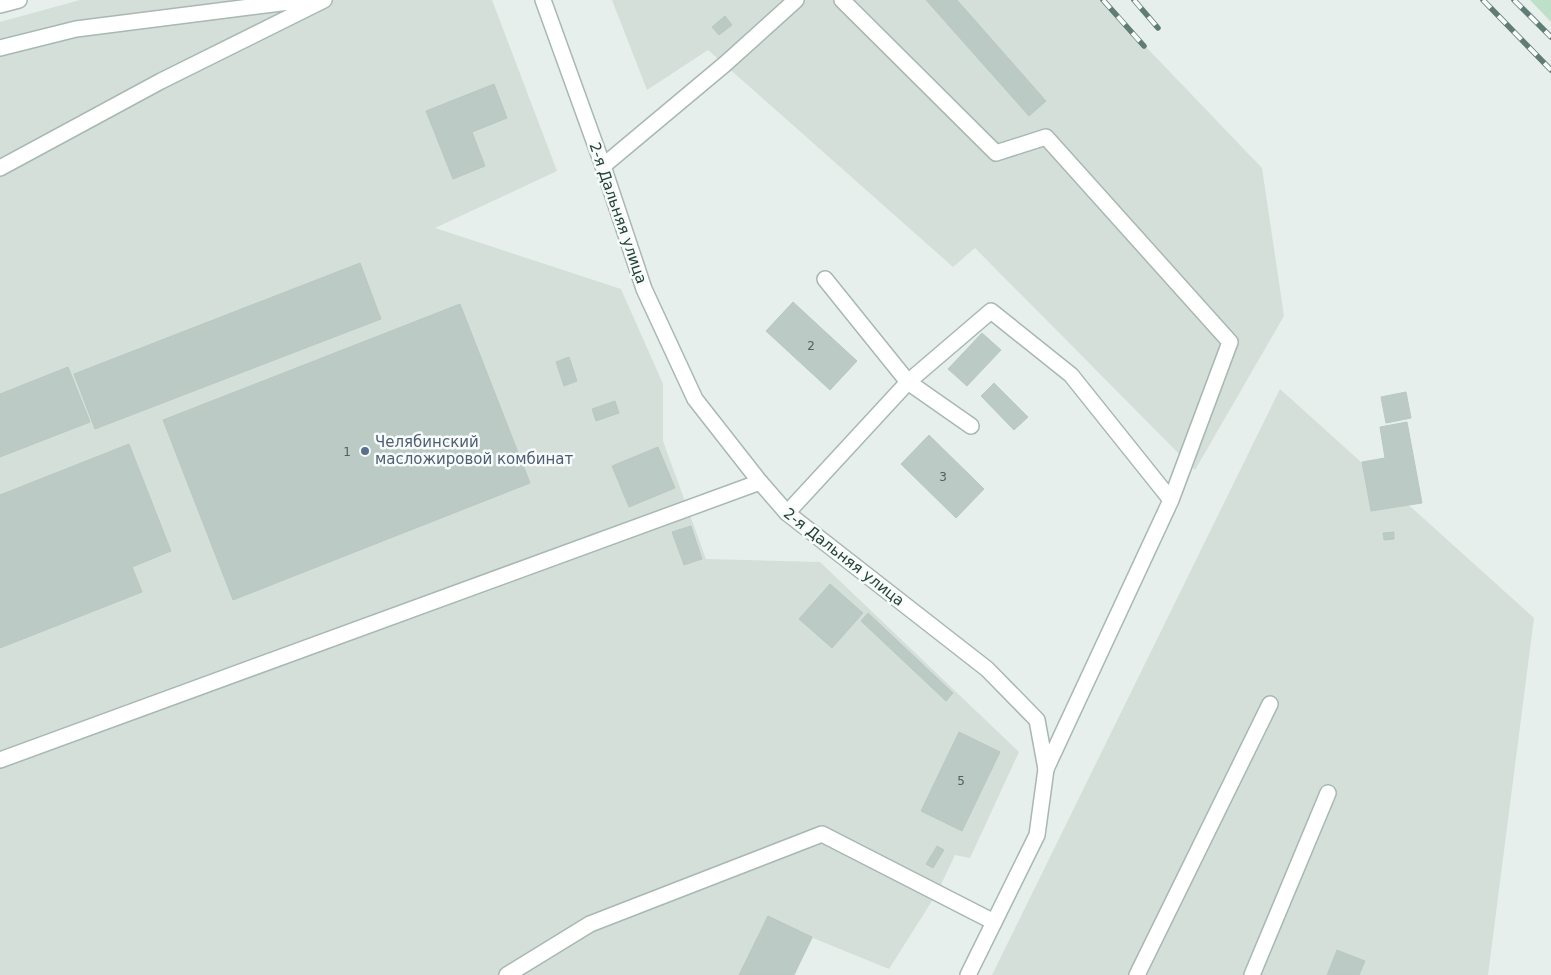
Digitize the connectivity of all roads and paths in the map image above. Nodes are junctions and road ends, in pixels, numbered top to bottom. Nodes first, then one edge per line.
1 (20, 0) edge
2 (305, 0) edge
3 (324, 0) edge
4 (543, 0) edge
5 (796, 0) edge
6 (842, 0) edge
7 (0, 5) edge
8 (0, 48) edge
9 (603, 166) junction
10 (0, 168) edge
11 (826, 279) dead end
12 (908, 382) junction
13 (971, 426) dead end
14 (760, 482) junction
15 (1171, 500) junction
16 (787, 513) junction
17 (1270, 704) dead end
18 (0, 760) edge
19 (1046, 769) junction
20 (1328, 793) dead end
21 (994, 922) junction
22 (507, 975) edge
23 (968, 975) edge
24 (1136, 975) edge
25 (1252, 975) edge

1 - 7 street
2 - 8 street
3 - 10 street
4 - 9 street, 2-я Дальняя улица
5 - 9 street
6 - 15 street
9 - 14 street, 2-я Дальняя улица
11 - 12 street
12 - 13 street
12 - 15 street
12 - 16 street
14 - 16 street, 2-я Дальняя улица
14 - 18 street
15 - 19 street
16 - 19 street, 2-я Дальняя улица
17 - 24 street
19 - 21 street, 2-я Дальняя улица
20 - 25 street
21 - 22 street
21 - 23 street, 2-я Дальняя улица

